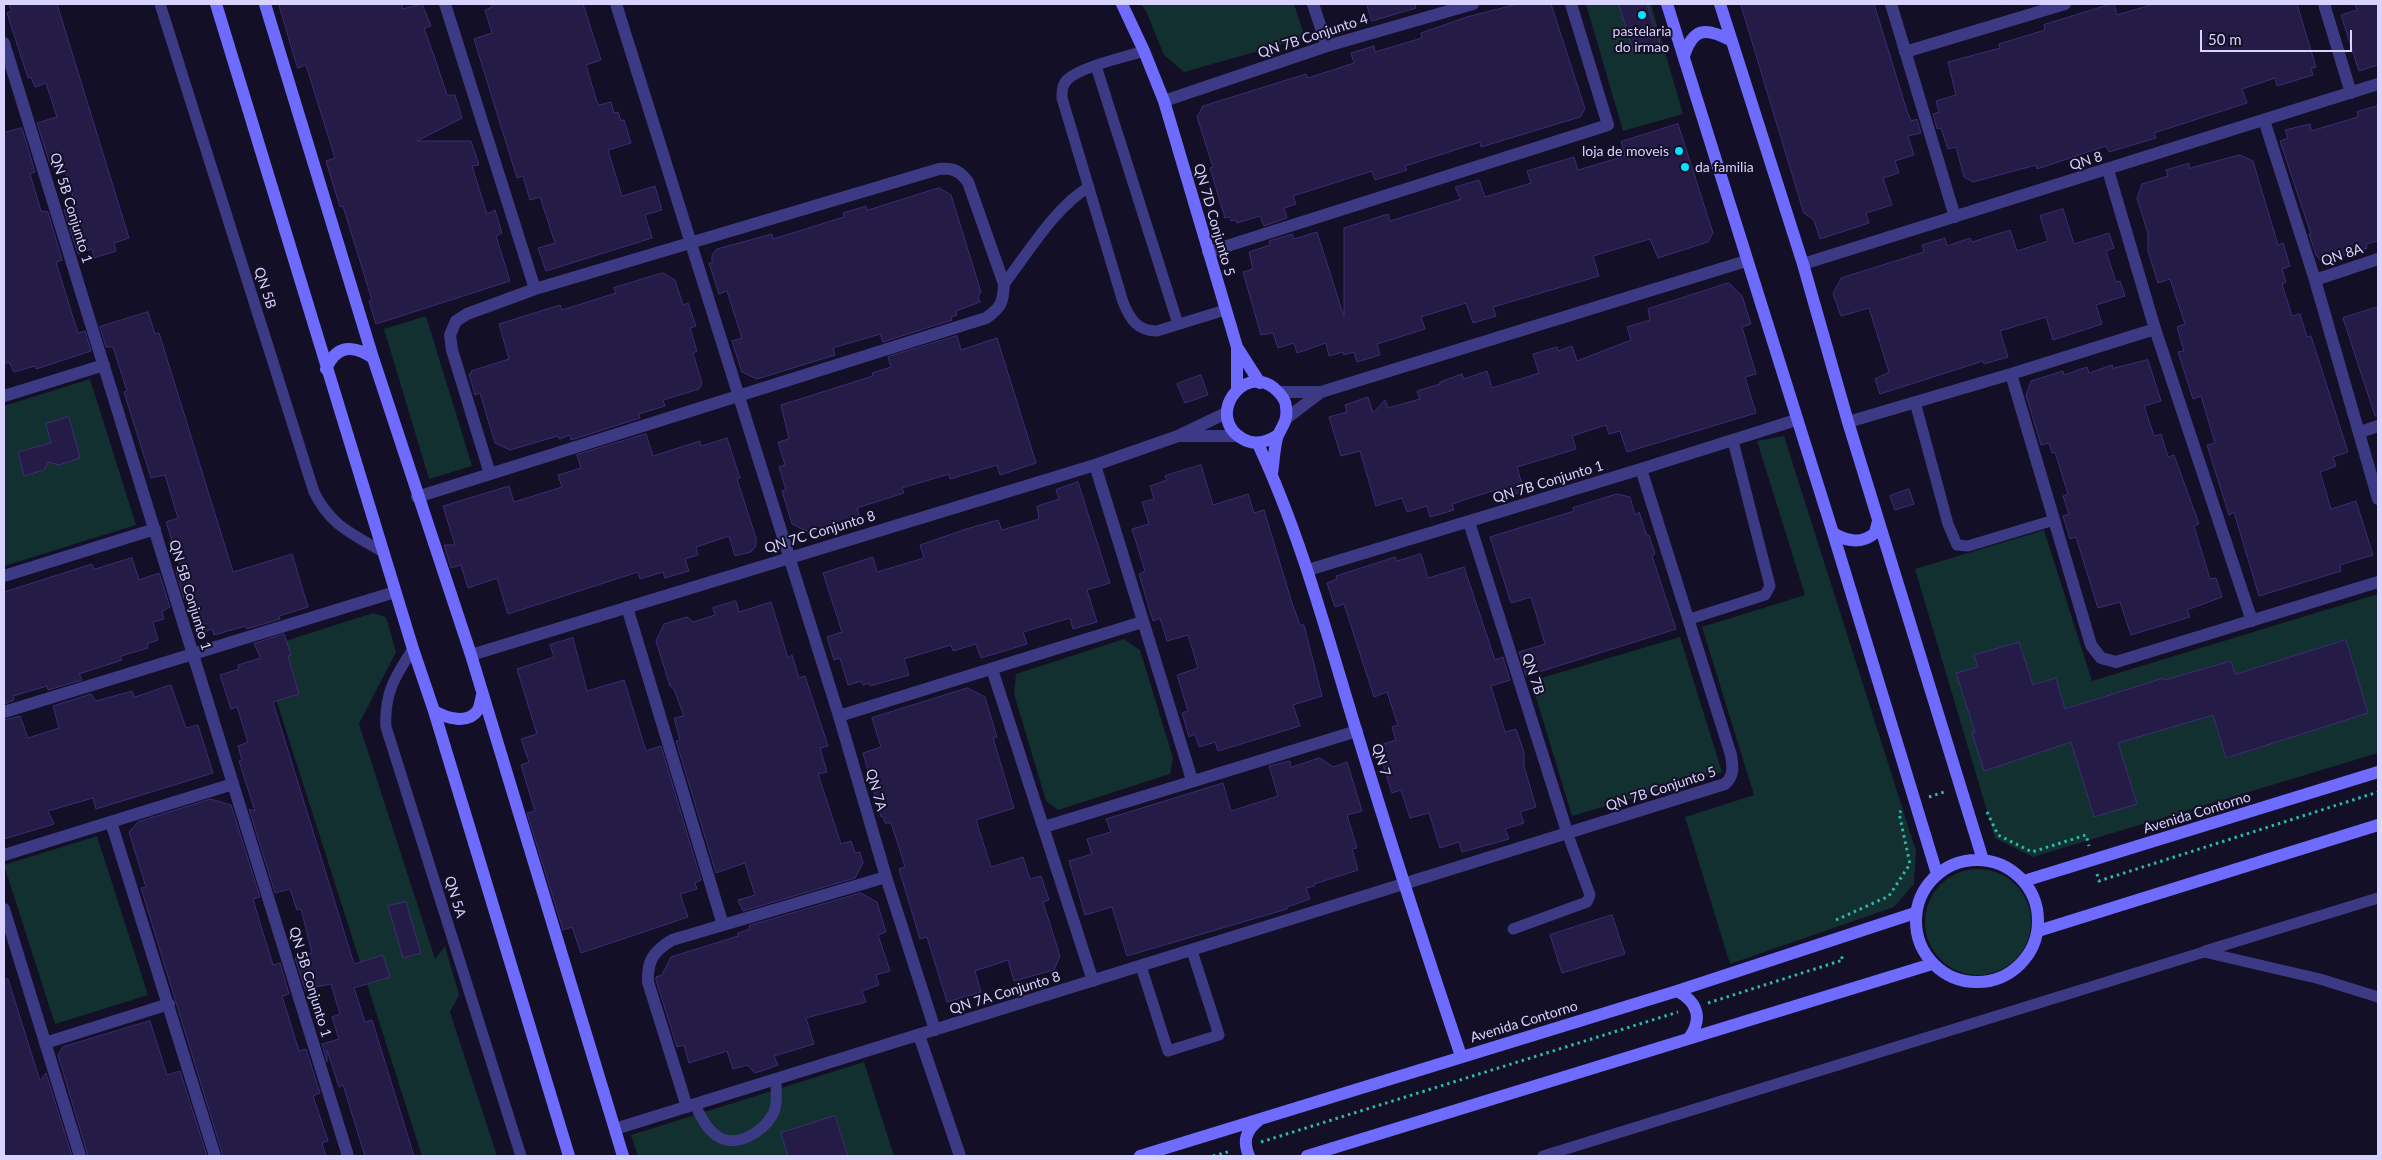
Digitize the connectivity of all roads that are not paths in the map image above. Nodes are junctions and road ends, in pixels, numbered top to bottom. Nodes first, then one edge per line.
1 (160, 4) edge
2 (216, 4) edge
3 (265, 4) edge
4 (445, 4) edge
5 (616, 4) edge
6 (1122, 4) edge
7 (1313, 4) edge
8 (1473, 4) edge
9 (1571, 4) edge
10 (1667, 4) edge
11 (1720, 4) edge
12 (1891, 4) edge
13 (2065, 4) edge
14 (2324, 4) edge
15 (1730, 40) junction
16 (4, 43) edge
17 (1327, 46) junction
18 (1144, 51) junction
19 (1905, 52) junction
20 (1684, 56) junction
21 (6, 57) edge
22 (1096, 66) junction
23 (2378, 84) edge
24 (2351, 93) junction
25 (1164, 101) junction
26 (2264, 120) junction
27 (2108, 170) junction
28 (1089, 187) junction
29 (1955, 217) junction
30 (691, 244) junction
31 (1208, 252) junction
32 (2378, 259) edge
33 (1746, 261) junction
34 (1803, 264) junction
35 (2315, 280) junction
36 (1004, 284) junction
37 (534, 289) junction
38 (1225, 310) junction
39 (1178, 324) junction
40 (2155, 329) junction
41 (1237, 346) junction
42 (373, 358) junction
43 (104, 365) junction
44 (326, 369) junction
45 (2011, 374) junction
46 (1260, 382) junction
47 (1237, 390) junction
48 (1280, 392) junction
49 (1322, 392) junction
50 (739, 395) junction
51 (4, 396) edge
52 (1915, 402) junction
53 (1226, 413) junction
54 (1287, 418) junction
55 (1796, 420) junction
56 (1848, 422) junction
57 (2378, 426) edge
58 (2360, 432) junction
59 (1278, 435) junction
60 (1178, 436) junction
61 (1237, 436) junction
62 (1733, 441) junction
63 (1258, 444) junction
64 (1095, 465) junction
65 (1641, 470) junction
66 (490, 474) junction
67 (1272, 474) junction
68 (418, 497) junction
69 (2378, 499) edge
70 (2054, 520) junction
71 (1878, 521) junction
72 (1468, 522) junction
73 (155, 529) junction
74 (1833, 534) junction
75 (383, 552) junction
76 (788, 557) junction
77 (1308, 570) junction
78 (4, 576) edge
79 (2378, 582) edge
80 (395, 592) junction
81 (627, 607) junction
82 (1690, 619) junction
83 (2252, 621) junction
84 (1142, 622) junction
85 (413, 649) junction
86 (192, 654) junction
87 (471, 655) junction
88 (992, 669) junction
89 (482, 694) junction
90 (434, 711) junction
91 (4, 712) edge
92 (839, 716) junction
93 (1357, 731) junction
94 (2378, 772) edge
95 (1192, 780) junction
96 (233, 784) junction
97 (111, 822) junction
98 (2378, 824) edge
99 (1044, 827) junction
100 (1568, 835) junction
101 (4, 855) edge
102 (1983, 860) junction
103 (1937, 874) junction
104 (886, 878) junction
105 (2024, 882) junction
106 (1404, 886) junction
107 (2378, 898) edge
108 (4, 909) edge
109 (1915, 913) junction
110 (723, 925) junction
111 (1513, 929) dead end
112 (2038, 931) junction
113 (1192, 950) junction
114 (2204, 952) junction
115 (1932, 964) junction
116 (1140, 966) junction
117 (1093, 981) junction
118 (1678, 991) junction
119 (2378, 998) edge
120 (169, 1004) junction
121 (936, 1030) junction
122 (918, 1035) junction
123 (1689, 1038) junction
124 (45, 1043) junction
125 (1461, 1056) junction
126 (776, 1080) junction
127 (691, 1106) junction
128 (1262, 1118) junction
129 (615, 1130) junction
130 (80, 1156) edge
131 (215, 1156) edge
132 (348, 1156) edge
133 (521, 1156) edge
134 (570, 1156) edge
135 (623, 1156) edge
136 (960, 1156) edge
137 (1140, 1156) edge
138 (1250, 1156) edge
139 (1307, 1156) edge
140 (1542, 1156) edge

1 - 75 lane, QN 5B
2 - 44 main road
3 - 42 main road
4 - 37 street
5 - 30 street, QN 7A
6 - 18 main road, QN 7D Conjunto 5
7 - 17 street
8 - 17 street, QN 7B Conjunto 4
9 - 31 street
10 - 20 main road
11 - 15 main road
12 - 19 street
13 - 19 street
14 - 24 street
15 - 20 main road
15 - 34 main road
16 - 21 street, QN 5B Conjunto 1
17 - 25 street, QN 7B Conjunto 4
18 - 22 lane
18 - 25 main road, QN 7D Conjunto 5
19 - 29 street
20 - 33 main road
21 - 43 street, QN 5B Conjunto 1
22 - 28 lane
22 - 39 lane
23 - 24 street, QN 8
24 - 26 street, QN 8
25 - 31 main road, QN 7D Conjunto 5
26 - 27 street, QN 8
26 - 35 street
27 - 29 street, QN 8
27 - 40 street
28 - 36 lane
28 - 39 lane
29 - 34 street, QN 8
30 - 36 street
30 - 37 street
30 - 50 street, QN 7A
31 - 38 main road, QN 7D Conjunto 5
32 - 35 street, QN 8A
33 - 49 street
33 - 55 main road
34 - 56 main road
35 - 58 street
36 - 50 street
37 - 66 street
38 - 39 lane
38 - 41 main road, QN 7D Conjunto 5
40 - 45 street
40 - 83 street
41 - 46 main road, QN 7D Conjunto 5
41 - 47 main road, QN 7D Conjunto 5
42 - 44 main road
42 - 68 main road
43 - 51 street
43 - 73 street, QN 5B Conjunto 1
44 - 75 main road
45 - 52 street
45 - 70 street
46 - 47 main road
46 - 48 main road
47 - 53 main road
48 - 49 street
48 - 54 main road
49 - 54 street
50 - 66 street
50 - 76 street, QN 7A
52 - 56 street
52 - 70 lane
53 - 60 street, QN 7C Conjunto 8
53 - 61 main road
54 - 59 main road
55 - 62 street, QN 7B Conjunto 1
55 - 74 main road
56 - 71 main road
57 - 58 street
58 - 69 street
59 - 63 main road
59 - 67 main road, QN 7
60 - 61 street, QN 7C Conjunto 8
60 - 64 street, QN 7C Conjunto 8
61 - 63 main road
62 - 65 street, QN 7B Conjunto 1
62 - 82 lane
63 - 67 main road, QN 7
64 - 76 street, QN 7C Conjunto 8
64 - 84 street
65 - 72 street, QN 7B Conjunto 1
65 - 82 street, QN 7B Conjunto 5
66 - 68 street
67 - 77 main road, QN 7
68 - 87 main road
70 - 83 street
71 - 74 main road
71 - 102 main road
72 - 77 street, QN 7B Conjunto 1
72 - 100 street, QN 7B
73 - 78 street
73 - 86 street, QN 5B Conjunto 1
74 - 103 main road
75 - 80 main road
76 - 81 street, QN 7C Conjunto 8
76 - 92 street, QN 7A
77 - 93 main road, QN 7
79 - 83 street
80 - 85 main road
80 - 86 street
81 - 87 street, QN 7C Conjunto 8
81 - 110 street
82 - 100 street, QN 7B Conjunto 5
84 - 88 street
84 - 95 street
85 - 90 main road
85 - 133 lane, QN 5A
86 - 91 street
86 - 96 street, QN 5B Conjunto 1
87 - 89 main road
88 - 92 street
88 - 99 street
89 - 90 main road
89 - 129 main road
90 - 134 main road
92 - 104 street, QN 7A
93 - 95 street
93 - 106 main road, QN 7
94 - 105 main road, Avenida Contorno
95 - 99 street
96 - 97 street
96 - 132 street, QN 5B Conjunto 1
97 - 101 street
97 - 120 street
98 - 112 main road
99 - 117 street
100 - 106 street, QN 7B Conjunto 5
100 - 111 lane
102 - 103 main road
102 - 105 main road
103 - 109 main road
104 - 110 street
104 - 121 street, QN 7A
105 - 112 main road
106 - 113 street, QN 7A Conjunto 8
106 - 125 main road, QN 7
107 - 114 lane
108 - 124 street
109 - 115 main road
109 - 118 main road, Avenida Contorno
110 - 127 street
112 - 115 main road
113 - 116 street, QN 7A Conjunto 8
113 - 116 lane
114 - 119 lane
114 - 140 lane
115 - 123 main road
116 - 117 street, QN 7A Conjunto 8
117 - 121 street, QN 7A Conjunto 8
118 - 123 main road
118 - 125 main road, Avenida Contorno
120 - 124 street
120 - 131 street
121 - 122 street, QN 7A Conjunto 8
122 - 126 street, QN 7A Conjunto 8
122 - 136 street
123 - 139 main road
124 - 130 street
125 - 128 main road, Avenida Contorno
126 - 127 street, QN 7A Conjunto 8
126 - 127 lane
127 - 129 street, QN 7A Conjunto 8
128 - 137 main road, Avenida Contorno
128 - 138 main road
129 - 135 main road

